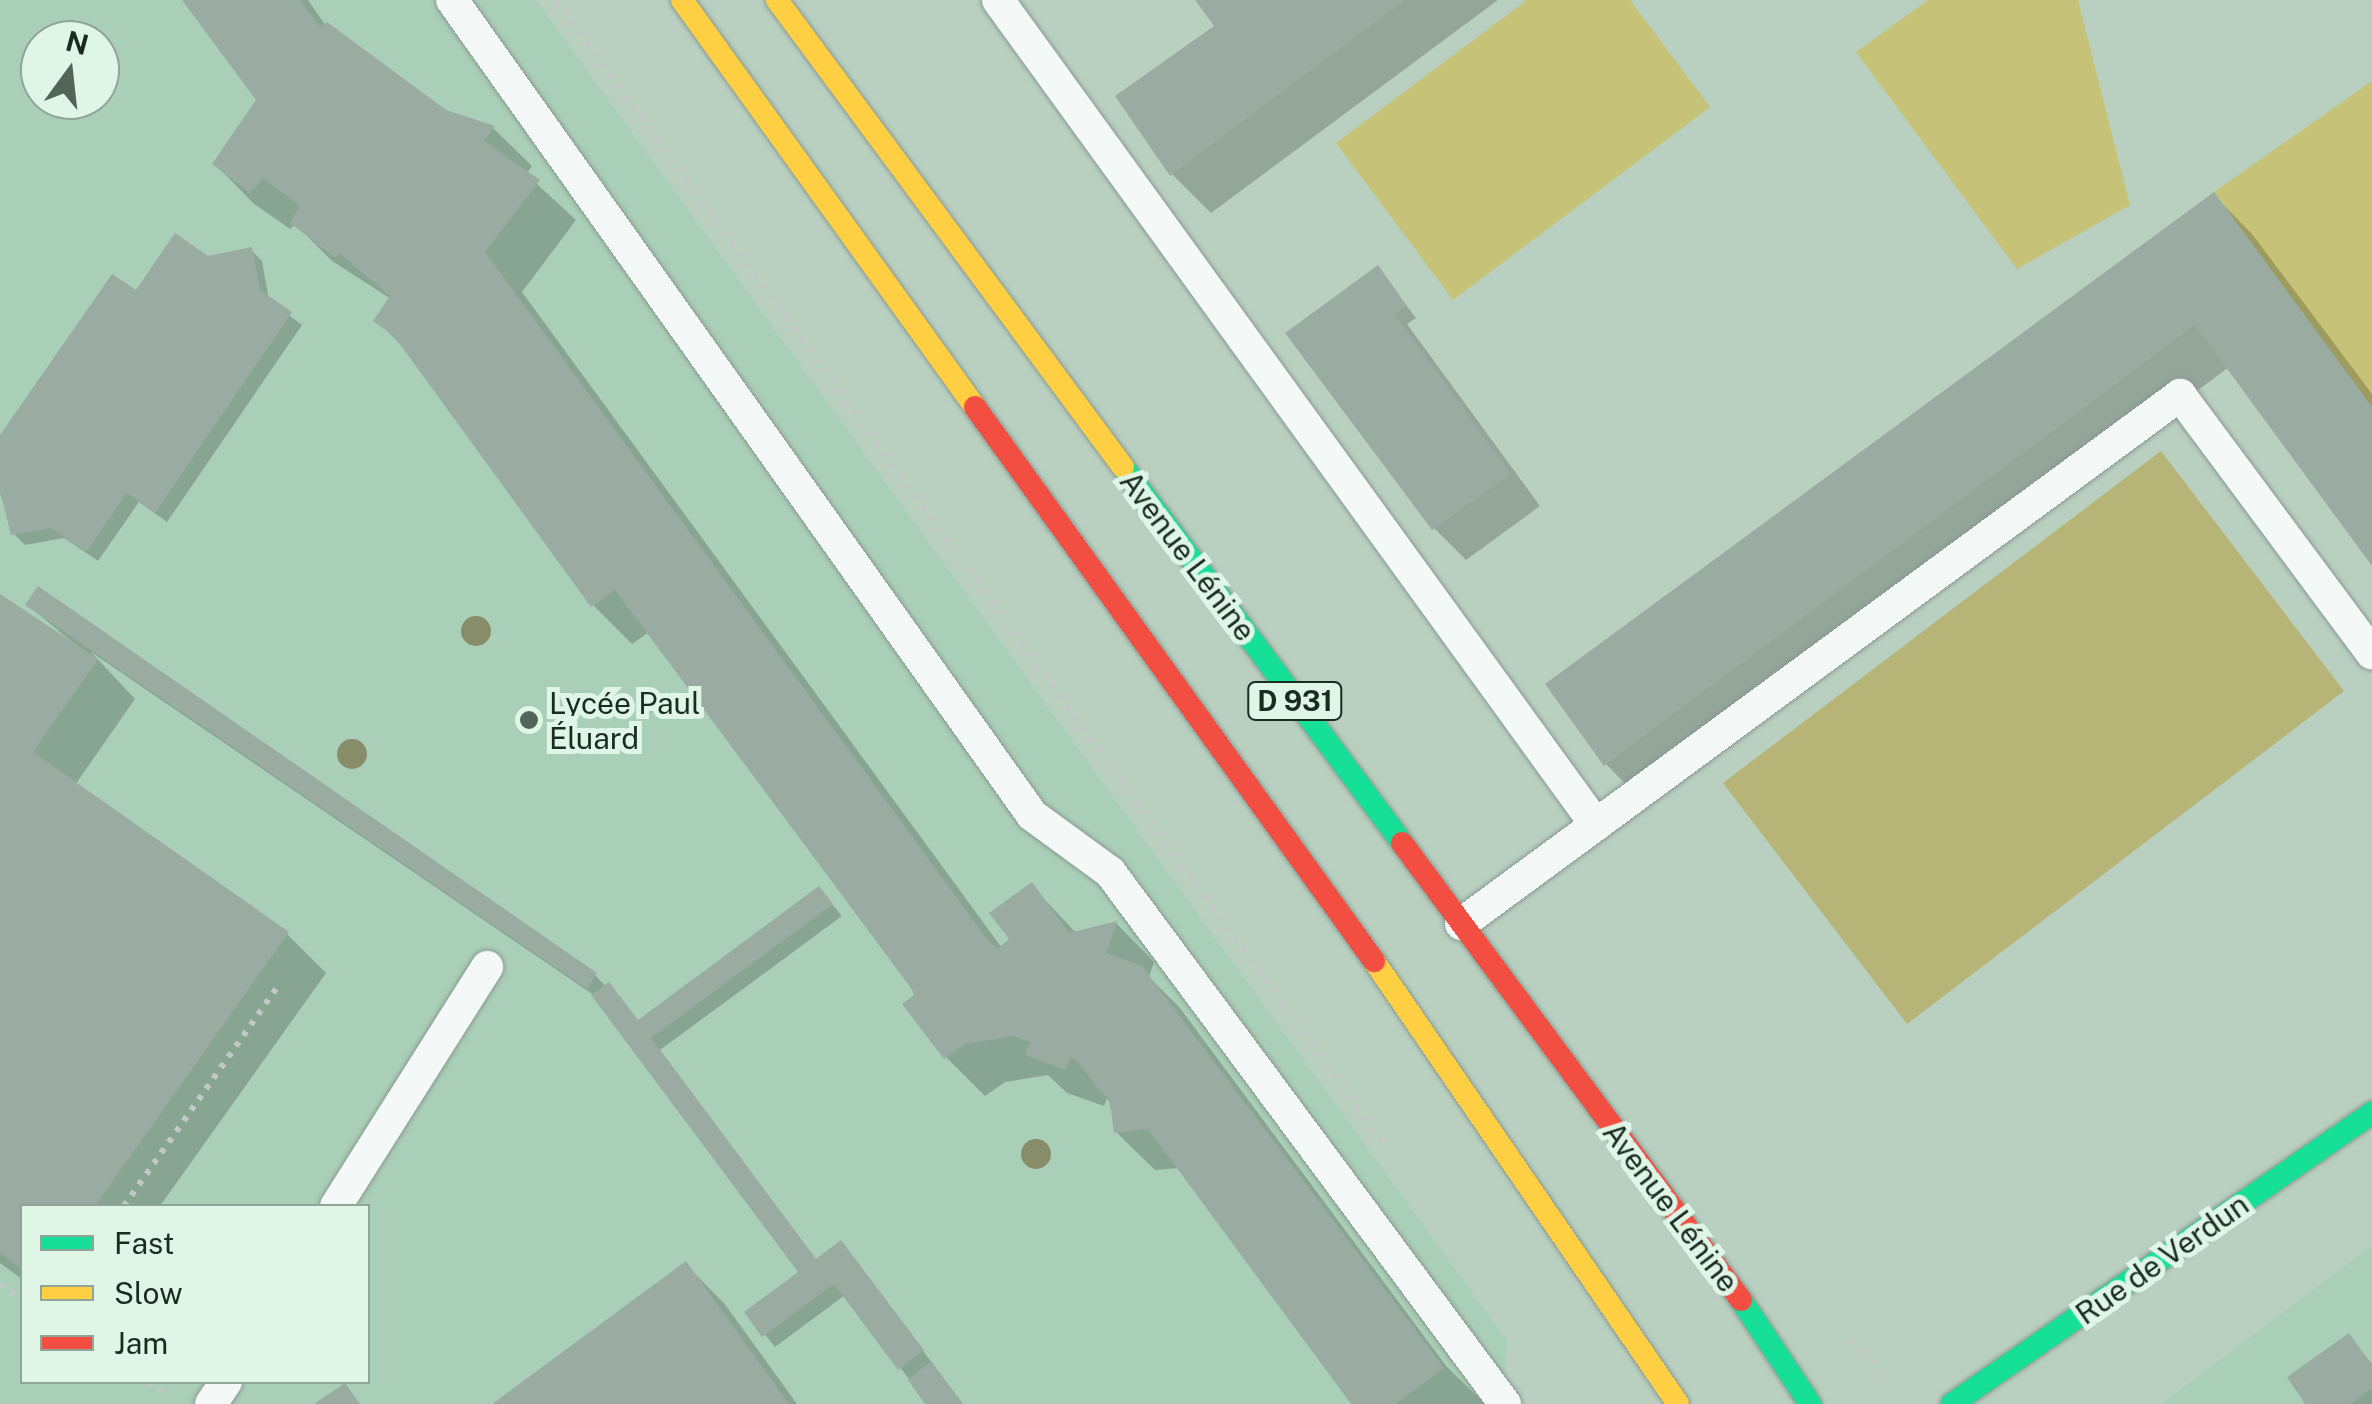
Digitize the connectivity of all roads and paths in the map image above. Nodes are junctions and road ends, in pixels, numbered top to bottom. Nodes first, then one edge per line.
1 (452, 0) edge
2 (556, 0) edge
3 (682, 0) edge
4 (777, 0) edge
5 (998, 0) edge
6 (2372, 654) edge
7 (1596, 826) junction
8 (1461, 924) junction
9 (487, 968) dead end
10 (278, 986) dead end
11 (2372, 1113) edge
12 (1389, 1150) dead end
13 (125, 1204) edge
14 (337, 1204) edge
15 (1870, 1358) dead end
16 (1892, 1392) dead end
17 (1505, 1404) edge
18 (1678, 1404) edge
19 (1810, 1404) edge
20 (1952, 1404) edge

1 - 17 lane
2 - 12 path
3 - 18 main road, D 931
4 - 8 main road, Avenue Lénine / D 931
5 - 7 lane
6 - 7 lane
7 - 8 lane
8 - 19 main road, Avenue Lénine / D 931
9 - 14 lane
10 - 13 path
11 - 20 main road, Rue de Verdun
15 - 16 path

